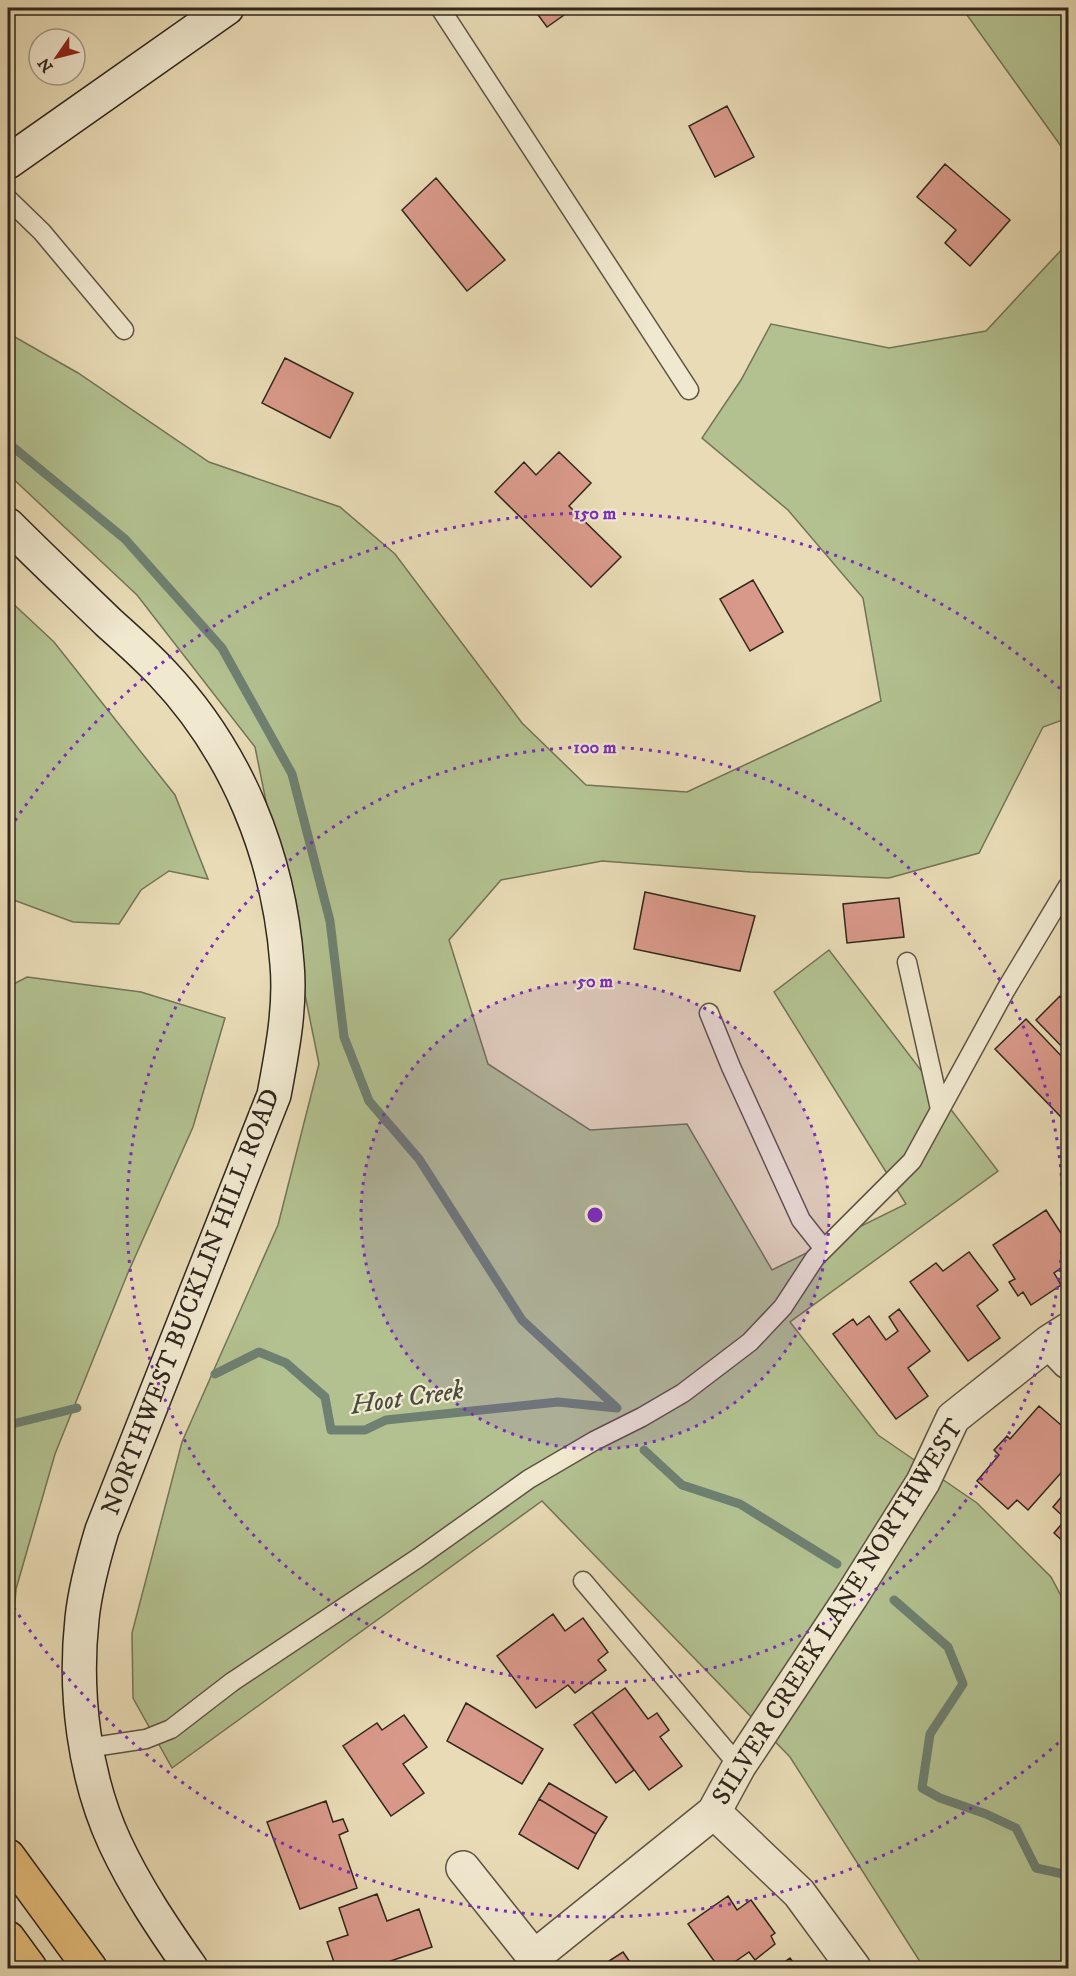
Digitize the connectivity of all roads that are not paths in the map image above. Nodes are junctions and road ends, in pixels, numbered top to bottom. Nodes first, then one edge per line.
1 (227, 8) edge
2 (440, 8) edge
3 (8, 162) edge
4 (8, 199) edge
5 (124, 330) dead end
6 (689, 390) dead end
7 (8, 525) edge
8 (1068, 886) edge
9 (907, 962) dead end
10 (709, 1013) dead end
11 (940, 1109) junction
12 (824, 1249) junction
13 (1062, 1345) edge
14 (583, 1581) dead end
15 (87, 1748) junction
16 (739, 1766) junction
17 (714, 1812) junction
18 (8, 1856) edge
19 (463, 1868) dead end
20 (8, 1938) edge
21 (535, 1963) edge
22 (30, 1968) edge
23 (90, 1968) edge
24 (191, 1968) edge
25 (854, 1968) edge

1 - 3 main road
2 - 6 lane
4 - 5 lane
7 - 15 main road, NORTHWEST BUCKLIN HILL ROAD
8 - 11 lane
9 - 11 lane
10 - 12 lane
11 - 12 lane
12 - 15 lane
13 - 16 main road, SILVER CREEK LANE NORTHWEST
14 - 16 lane
15 - 24 main road, NORTHWEST BUCKLIN HILL ROAD
16 - 17 main road, SILVER CREEK LANE NORTHWEST
17 - 21 main road, SILVER CREEK LANE NORTHWEST
17 - 25 main road
18 - 23 highway
19 - 21 main road
20 - 22 highway

